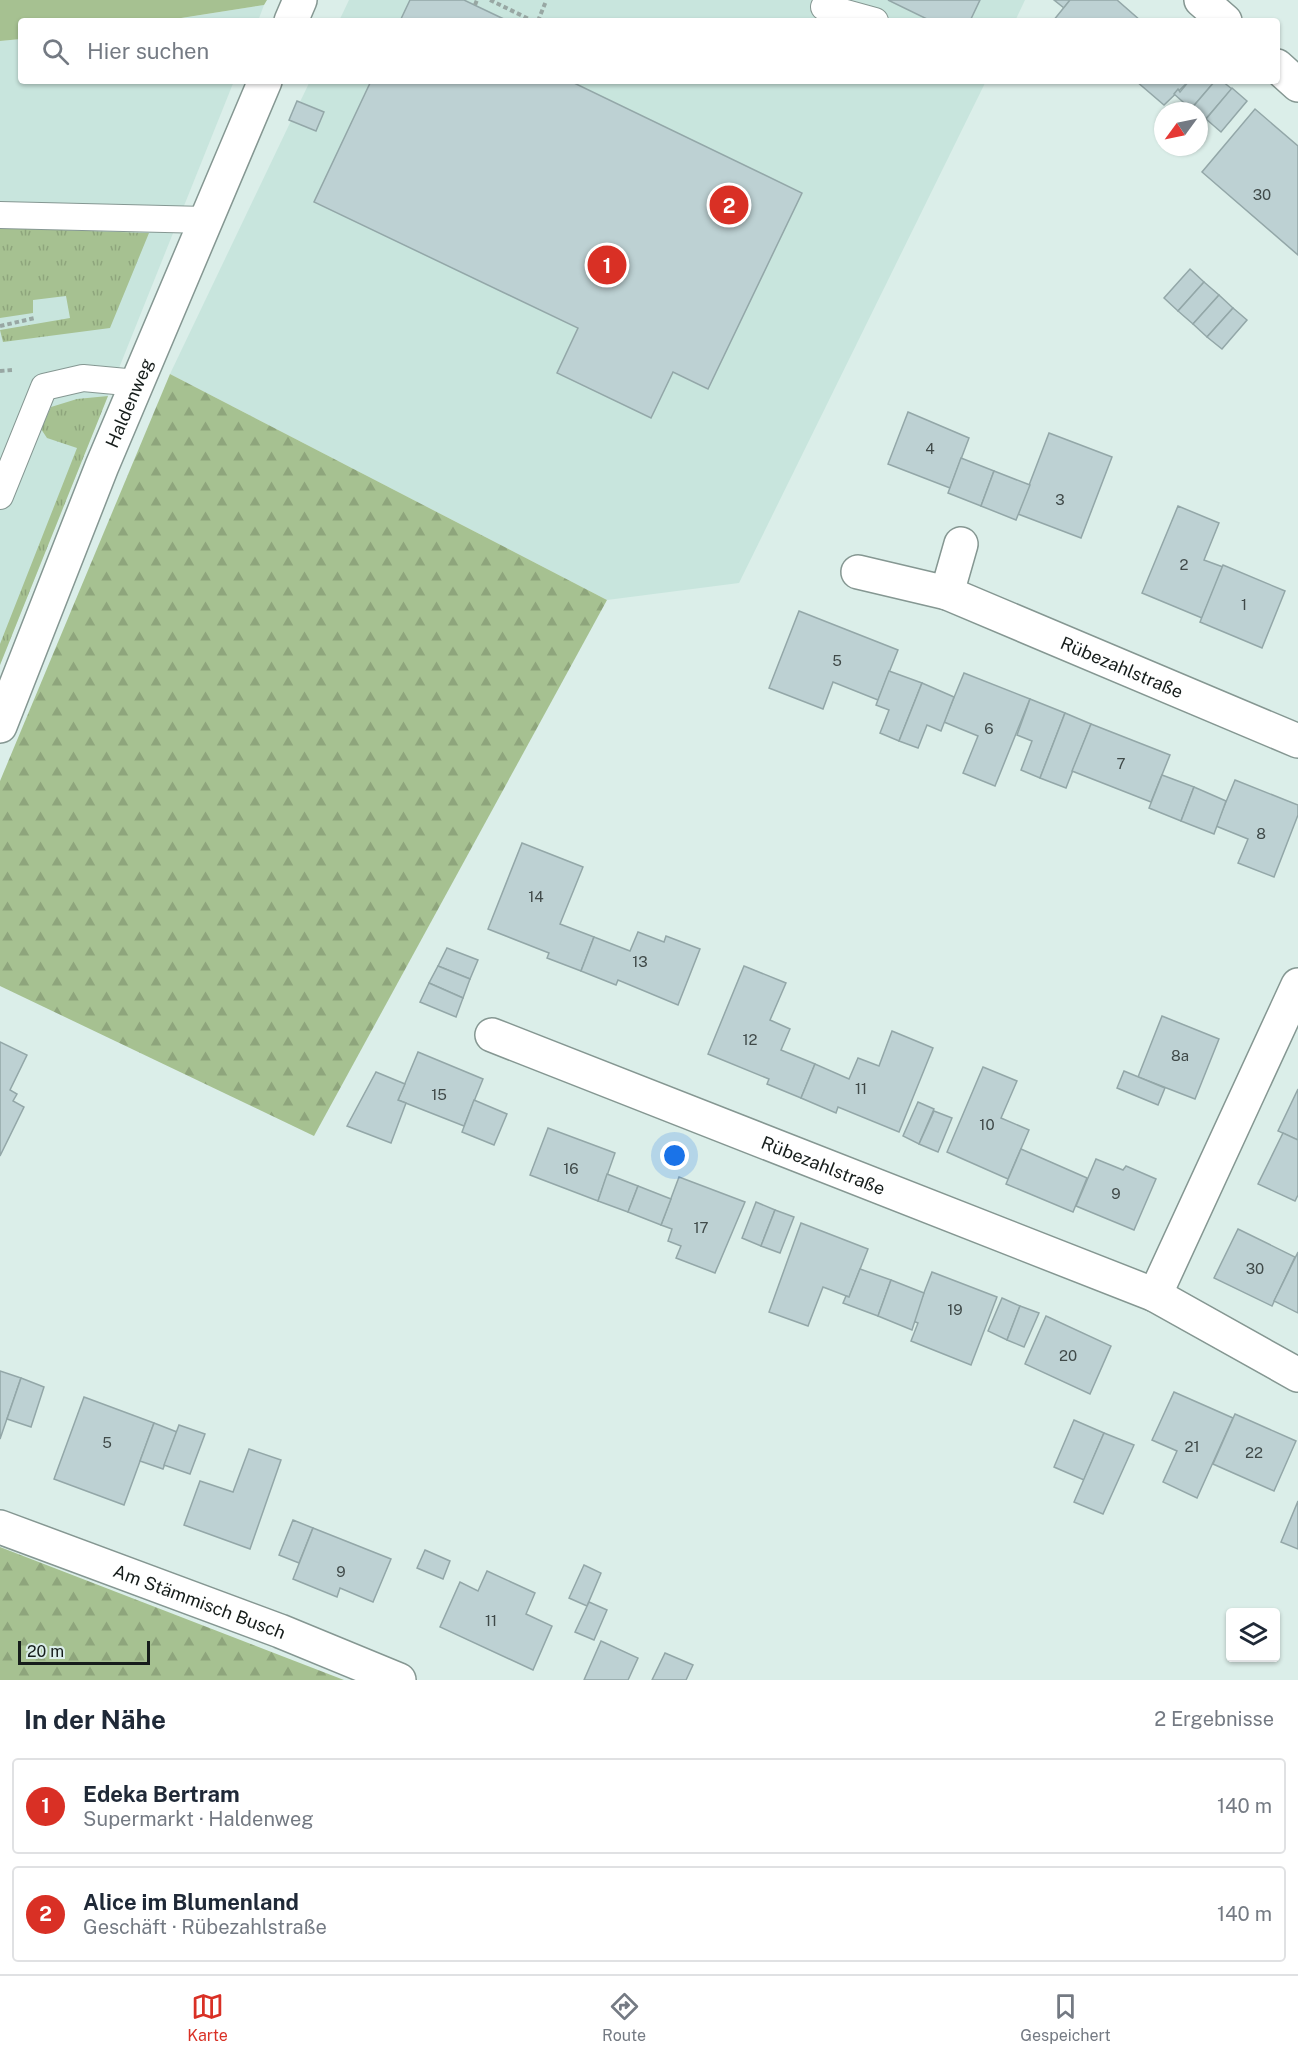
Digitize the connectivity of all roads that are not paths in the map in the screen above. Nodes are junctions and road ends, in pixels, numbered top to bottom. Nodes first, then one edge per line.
1 (300, 0) edge
2 (1201, 0) edge
3 (824, 7) dead end
4 (292, 18) edge
5 (864, 18) edge
6 (1222, 18) edge
7 (1280, 69) edge
8 (264, 84) edge
9 (1298, 85) edge
10 (0, 215) edge
11 (206, 220) junction
12 (137, 383) junction
13 (0, 496) edge
14 (962, 544) dead end
15 (858, 572) dead end
16 (947, 593) junction
17 (0, 726) edge
18 (1298, 741) edge
19 (1298, 986) edge
20 (492, 1035) dead end
21 (1155, 1295) junction
22 (1298, 1375) edge
23 (0, 1527) edge
24 (399, 1680) edge

1 - 4 street
2 - 6 street
3 - 5 lane
7 - 9 street
8 - 11 street, Haldenweg
10 - 11 lane
11 - 12 street, Haldenweg
12 - 13 lane
12 - 17 street, Haldenweg
14 - 16 street
15 - 16 street, Rübezahlstraße
16 - 18 street, Rübezahlstraße
19 - 21 street
20 - 21 street, Rübezahlstraße
21 - 22 street, Rübezahlstraße
23 - 24 street, Am Stämmisch Busch

